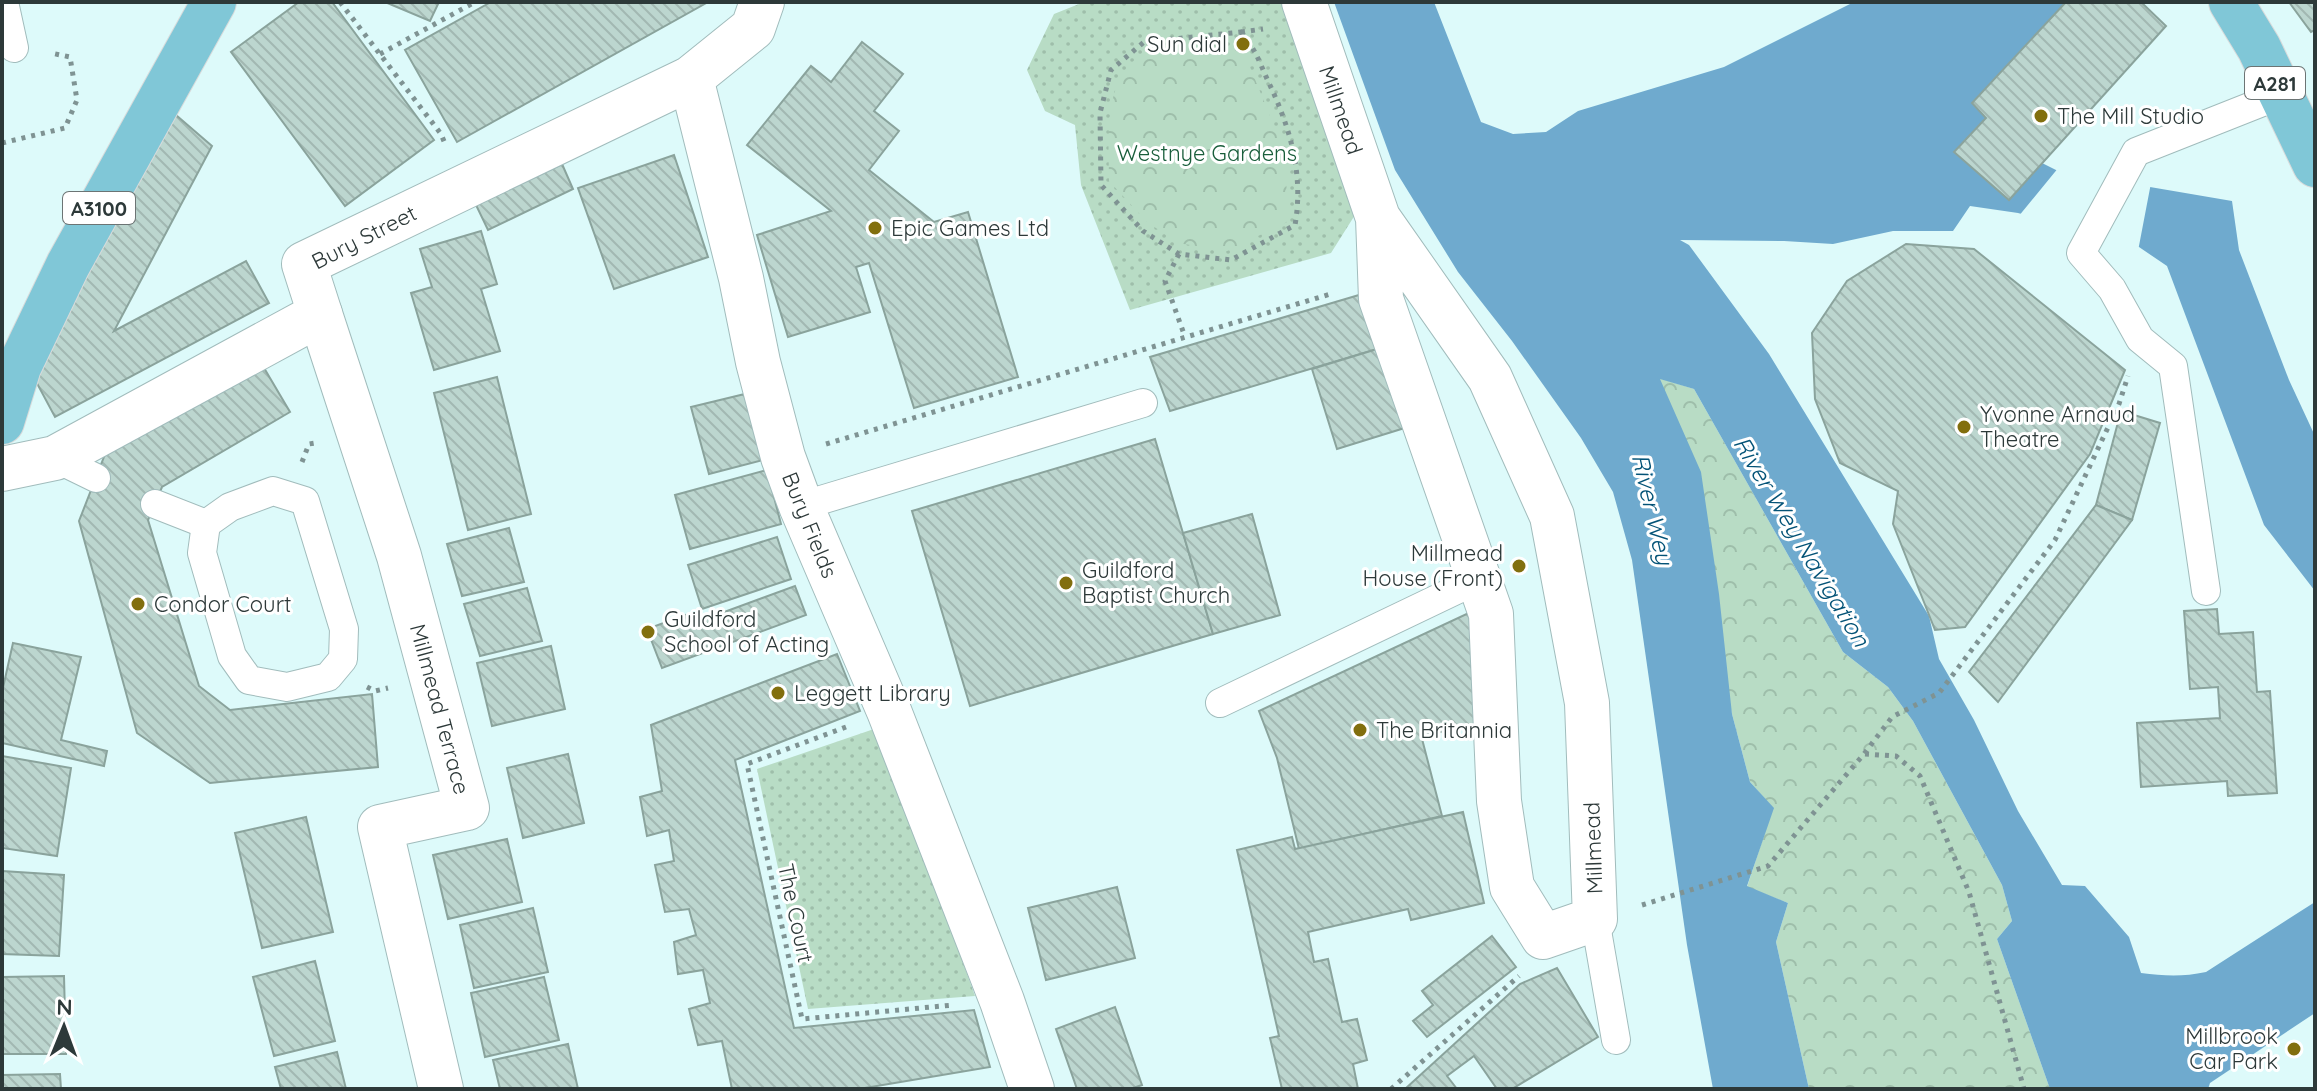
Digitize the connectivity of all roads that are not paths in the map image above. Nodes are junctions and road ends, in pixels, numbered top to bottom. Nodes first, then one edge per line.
1 (4, 2) edge
2 (214, 2) edge
3 (762, 2) edge
4 (1304, 2) edge
5 (2231, 2) edge
6 (14, 48) dead end
7 (691, 78) junction
8 (2280, 95) junction
9 (2315, 165) edge
10 (1378, 218) junction
11 (320, 314) junction
12 (1143, 403) dead end
13 (2, 422) edge
14 (55, 458) junction
15 (2, 469) edge
16 (96, 478) dead end
17 (155, 504) dead end
18 (801, 506) junction
19 (206, 524) junction
20 (1479, 579) junction
21 (2206, 591) dead end
22 (1220, 703) dead end
23 (1595, 919) junction
24 (1616, 1040) dead end
25 (441, 1089) edge
26 (1032, 1089) edge

1 - 6 lane
2 - 13 main road, A3100
3 - 7 street, Bury Street
4 - 10 street, Millmead
5 - 8 main road, A281
7 - 11 street, Bury Street
7 - 18 street, Bury Fields
8 - 9 main road, A281
8 - 21 lane
10 - 20 street, Millmead
10 - 23 street, Millmead
11 - 14 street
11 - 25 street, Millmead Terrace
12 - 18 lane
14 - 15 street
14 - 16 lane
17 - 19 lane
18 - 26 street, Bury Fields
19 - 19 lane
20 - 22 lane
20 - 23 street, Millmead
23 - 24 lane

